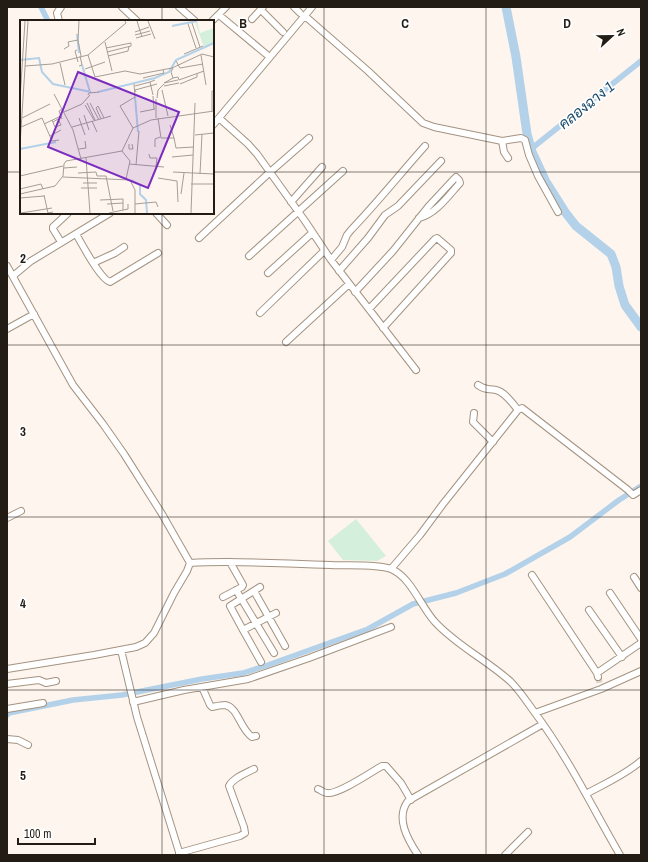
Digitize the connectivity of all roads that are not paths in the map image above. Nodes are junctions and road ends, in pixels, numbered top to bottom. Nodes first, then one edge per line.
1 (60, 7) edge
2 (122, 7) edge
3 (179, 7) edge
4 (216, 7) edge
5 (294, 7) edge
6 (312, 7) edge
7 (262, 8) edge
8 (222, 11) edge
9 (303, 14) junction
10 (252, 19) dead end
11 (59, 20) edge
12 (137, 20) edge
13 (194, 20) edge
14 (213, 20) edge
15 (283, 32) dead end
16 (266, 54) dead end
17 (219, 118) junction
18 (214, 124) edge
19 (309, 138) dead end
20 (502, 141) junction
21 (425, 146) dead end
22 (508, 158) dead end
23 (440, 161) dead end
24 (322, 167) dead end
25 (343, 171) dead end
26 (269, 173) junction
27 (291, 202) junction
28 (298, 212) junction
29 (558, 212) dead end
30 (67, 214) edge
31 (108, 214) edge
32 (157, 214) edge
33 (419, 218) junction
34 (167, 225) dead end
35 (312, 233) junction
36 (76, 234) junction
37 (199, 238) dead end
38 (61, 242) junction
39 (124, 247) dead end
40 (324, 251) junction
41 (158, 253) dead end
42 (249, 256) dead end
43 (331, 260) junction
44 (93, 262) junction
45 (7, 266) edge
46 (339, 271) junction
47 (268, 274) dead end
48 (13, 276) junction
49 (349, 284) junction
50 (355, 292) junction
51 (369, 309) junction
52 (260, 313) dead end
53 (34, 314) junction
54 (382, 328) junction
55 (7, 329) edge
56 (286, 342) dead end
57 (416, 370) dead end
58 (478, 385) dead end
59 (518, 410) junction
60 (474, 413) dead end
61 (492, 442) junction
62 (641, 490) edge
63 (21, 511) dead end
64 (7, 518) edge
65 (230, 562) junction
66 (190, 563) junction
67 (391, 569) junction
68 (532, 575) dead end
69 (634, 577) dead end
70 (260, 587) dead end
71 (641, 588) edge
72 (236, 590) junction
73 (254, 591) junction
74 (610, 593) dead end
75 (223, 597) dead end
76 (241, 599) junction
77 (588, 610) dead end
78 (276, 612) dead end
79 (268, 616) junction
80 (256, 623) junction
81 (391, 627) dead end
82 (243, 630) junction
83 (641, 639) edge
84 (641, 643) edge
85 (285, 646) dead end
86 (120, 650) junction
87 (274, 653) dead end
88 (622, 657) junction
89 (261, 662) dead end
90 (7, 669) edge
91 (641, 671) edge
92 (56, 681) dead end
93 (7, 684) edge
94 (202, 687) junction
95 (133, 700) junction
96 (43, 703) dead end
97 (7, 709) edge
98 (535, 713) junction
99 (539, 726) junction
100 (256, 736) dead end
101 (7, 739) edge
102 (28, 745) dead end
103 (641, 761) edge
104 (254, 769) dead end
105 (318, 789) dead end
106 (586, 794) junction
107 (411, 800) junction
108 (528, 832) dead end
109 (179, 854) edge
110 (418, 855) edge
111 (505, 855) edge
112 (620, 855) edge

1 - 11 street
2 - 12 street
3 - 13 street
4 - 8 street
5 - 9 street
6 - 9 street
7 - 10 street
7 - 15 street
8 - 14 street
8 - 16 street
9 - 17 street
9 - 20 street
17 - 18 street
17 - 26 street
19 - 26 street
20 - 22 street
20 - 29 street
21 - 43 street
23 - 46 street
24 - 27 street
25 - 28 street
26 - 27 street
26 - 37 street
27 - 28 street
28 - 35 street
28 - 42 street
30 - 38 street
31 - 36 street
32 - 34 street
33 - 33 street
33 - 50 street
35 - 40 street
35 - 47 street
36 - 38 street
36 - 44 street
38 - 48 street
39 - 44 street
40 - 43 street
40 - 52 street
41 - 44 street
43 - 46 street
45 - 48 street
46 - 49 street
48 - 53 street
49 - 50 street
49 - 56 street
50 - 51 street
51 - 54 street
51 - 54 street
53 - 55 street
53 - 66 street
54 - 57 street
58 - 59 street
59 - 61 street
59 - 62 street
60 - 61 street
61 - 67 street
63 - 64 street
65 - 66 street
65 - 67 street
65 - 72 street
66 - 86 street
67 - 98 street
68 - 88 street
69 - 71 street
70 - 73 street
72 - 75 street
72 - 76 street
73 - 76 street
73 - 79 street
74 - 83 street
76 - 80 street
76 - 82 street
77 - 88 street
78 - 79 street
79 - 80 street
79 - 85 street
80 - 82 street
80 - 87 street
81 - 94 street
82 - 89 street
84 - 88 street
86 - 90 street
86 - 95 street
91 - 98 street
92 - 93 street
94 - 95 street
94 - 100 street
95 - 109 street
96 - 97 street
98 - 99 street
99 - 106 street
99 - 107 street
101 - 102 street
103 - 106 street
104 - 109 street
105 - 107 street
106 - 112 street
107 - 110 street
108 - 111 street

